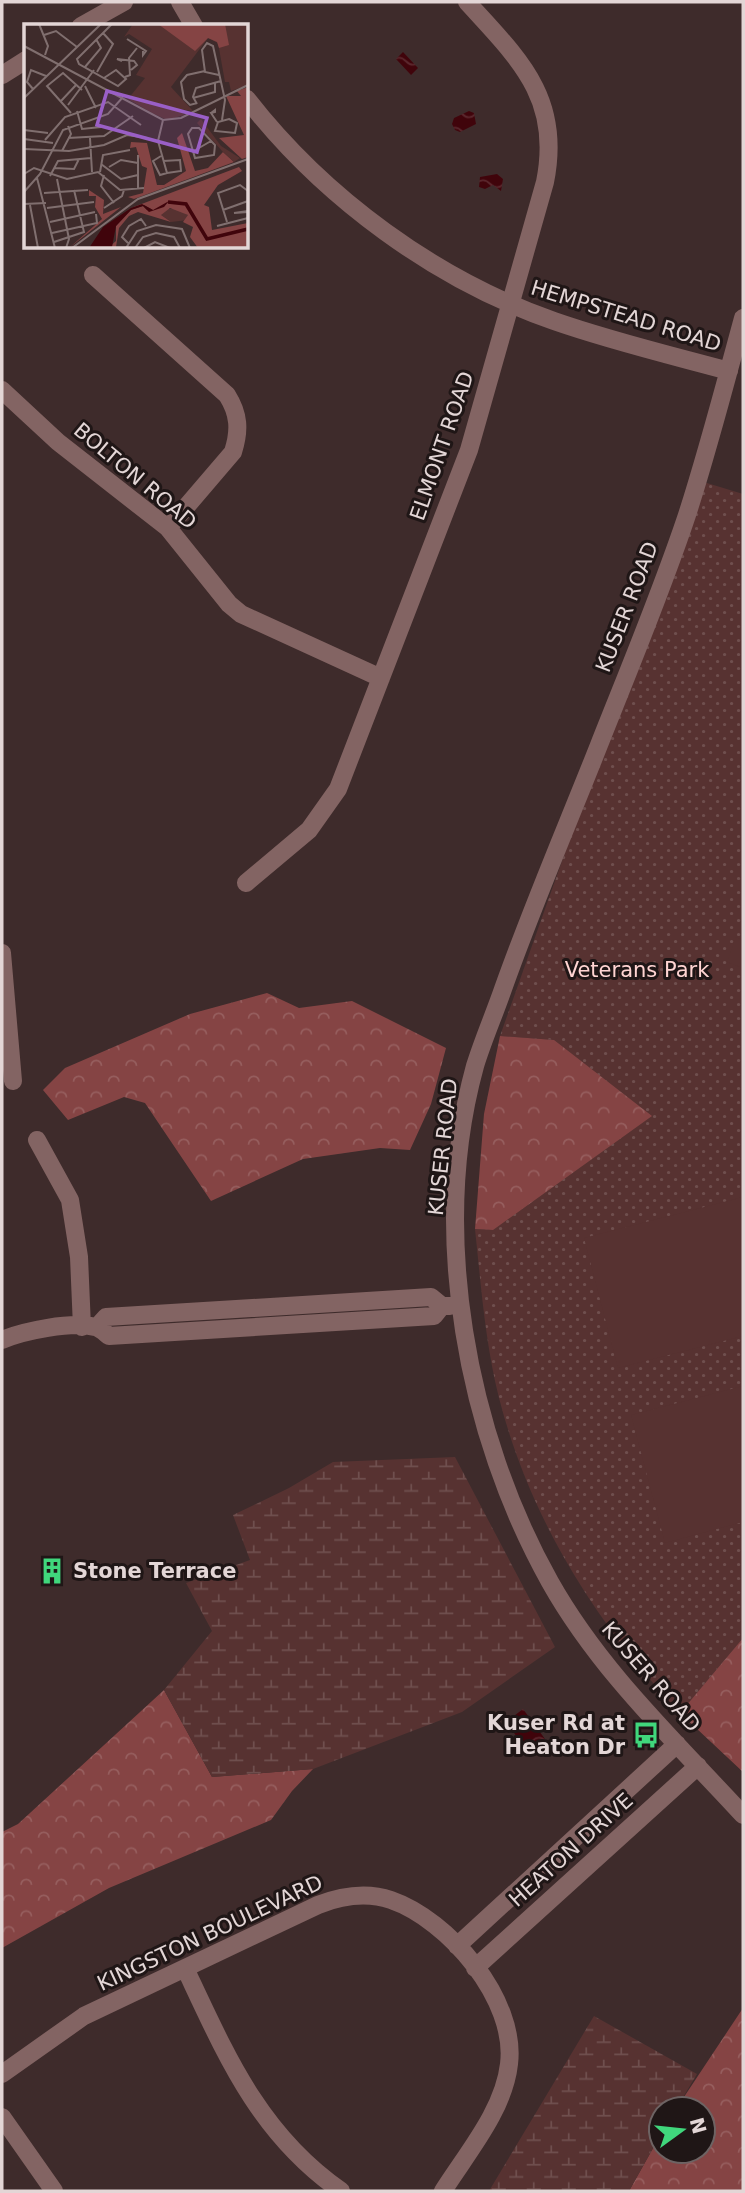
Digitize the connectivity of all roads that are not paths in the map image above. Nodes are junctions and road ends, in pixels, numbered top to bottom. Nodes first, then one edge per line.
1 (124, 2) edge
2 (180, 2) edge
3 (467, 2) edge
4 (85, 24) edge
5 (193, 24) edge
6 (24, 61) edge
7 (2, 75) edge
8 (248, 100) edge
9 (93, 275) dead end
10 (510, 304) junction
11 (743, 318) edge
12 (729, 371) junction
13 (2, 390) edge
14 (168, 528) junction
15 (380, 678) junction
16 (246, 883) dead end
17 (2, 953) edge
18 (13, 1081) dead end
19 (37, 1140) dead end
20 (461, 1305) junction
21 (442, 1306) junction
22 (266, 1308) junction
23 (90, 1327) junction
24 (268, 1327) junction
25 (2, 1340) edge
26 (677, 1744) junction
27 (698, 1766) junction
28 (743, 1815) edge
29 (457, 1946) junction
30 (185, 1968) junction
31 (475, 1968) junction
32 (2, 2074) edge
33 (2, 2117) edge
34 (54, 2191) edge
35 (341, 2191) edge
36 (443, 2191) edge

1 - 4 street
2 - 5 street
3 - 10 street, ELMONT ROAD
6 - 7 street
8 - 10 street, HEMPSTEAD ROAD
9 - 14 street
10 - 12 street, HEMPSTEAD ROAD
10 - 15 street, ELMONT ROAD
11 - 12 street, KUSER ROAD
12 - 20 street, KUSER ROAD
13 - 14 street, BOLTON ROAD
14 - 15 street, BOLTON ROAD
15 - 16 street, ELMONT ROAD
17 - 18 street
19 - 23 street
20 - 21 street
20 - 26 street, KUSER ROAD
21 - 22 street
21 - 24 street
22 - 23 street
22 - 24 street
23 - 24 street
23 - 25 street
26 - 27 street, KUSER ROAD
26 - 29 street, HEATON DRIVE
27 - 28 street, KUSER ROAD
27 - 31 street, HEATON DRIVE
29 - 30 street, KINGSTON BOULEVARD
29 - 31 street, KINGSTON BOULEVARD
30 - 32 street, KINGSTON BOULEVARD
30 - 35 street
31 - 36 street, KINGSTON BOULEVARD
33 - 34 street

